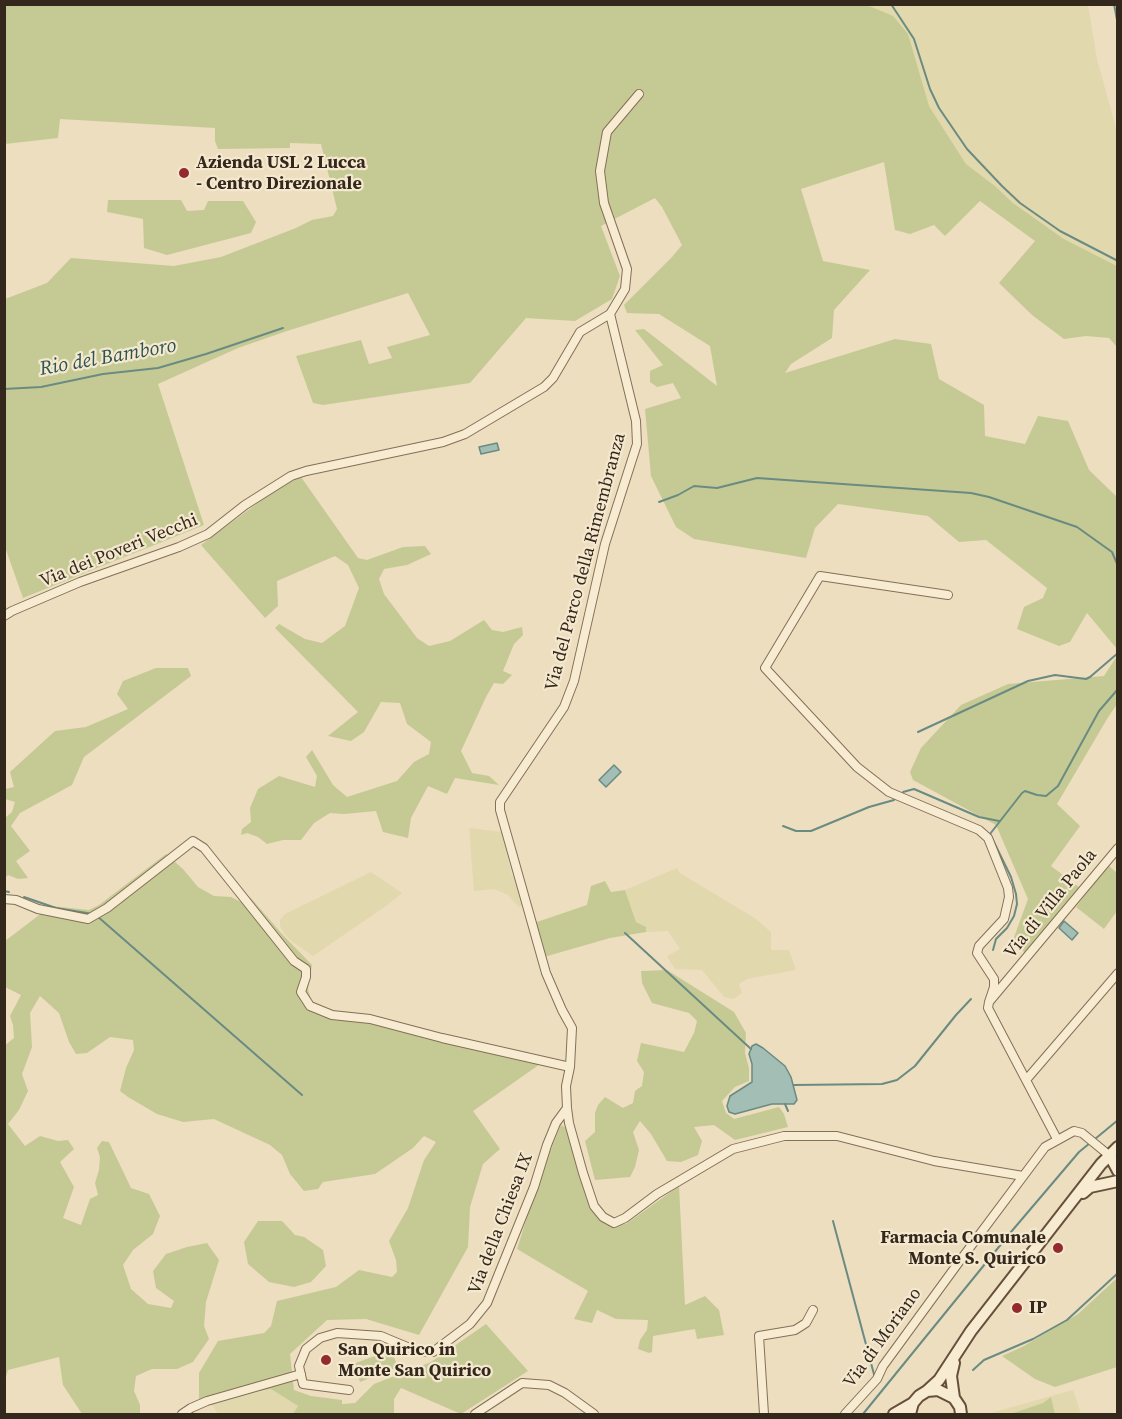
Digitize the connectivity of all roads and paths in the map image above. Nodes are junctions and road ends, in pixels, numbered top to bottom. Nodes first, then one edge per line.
1 (639, 94) dead end
2 (610, 314) junction
3 (948, 595) dead end
4 (4, 616) edge
5 (1116, 853) edge
6 (4, 899) edge
7 (1118, 973) edge
8 (989, 1002) junction
9 (570, 1066) junction
10 (1026, 1080) junction
11 (567, 1108) junction
12 (1057, 1139) junction
13 (1112, 1153) edge
14 (1118, 1171) edge
15 (1023, 1176) junction
16 (1118, 1181) edge
17 (1070, 1205) junction
18 (813, 1310) dead end
19 (955, 1356) junction
20 (301, 1374) junction
21 (350, 1389) dead end
22 (927, 1391) junction
23 (954, 1398) junction
24 (913, 1403) junction
25 (764, 1413) edge
26 (182, 1414) edge
27 (475, 1414) edge
28 (594, 1414) edge
29 (754, 1414) edge
30 (845, 1414) edge
31 (894, 1414) edge
32 (910, 1414) edge
33 (961, 1414) edge

1 - 2 street
2 - 4 street, Via dei Poveri Vecchi
2 - 9 street, Via del Parco della Rimembranza
3 - 8 street
5 - 8 street, Via di Villa Paola
6 - 9 street
7 - 10 street
8 - 10 street
9 - 11 street, Via del Parco della Rimembranza
10 - 12 street
11 - 15 street, Via del Parco della Rimembranza
11 - 20 street, Via della Chiesa IX
12 - 13 street
12 - 15 street, Via di Moriano
13 - 14 main road
13 - 17 main road
15 - 30 street, Via di Moriano
16 - 17 main road
17 - 19 main road
18 - 25 street
19 - 22 main road
19 - 23 main road
20 - 21 street
20 - 26 street
22 - 23 main road
22 - 24 main road
23 - 33 main road
24 - 31 main road
24 - 32 main road
25 - 29 street
27 - 28 street

